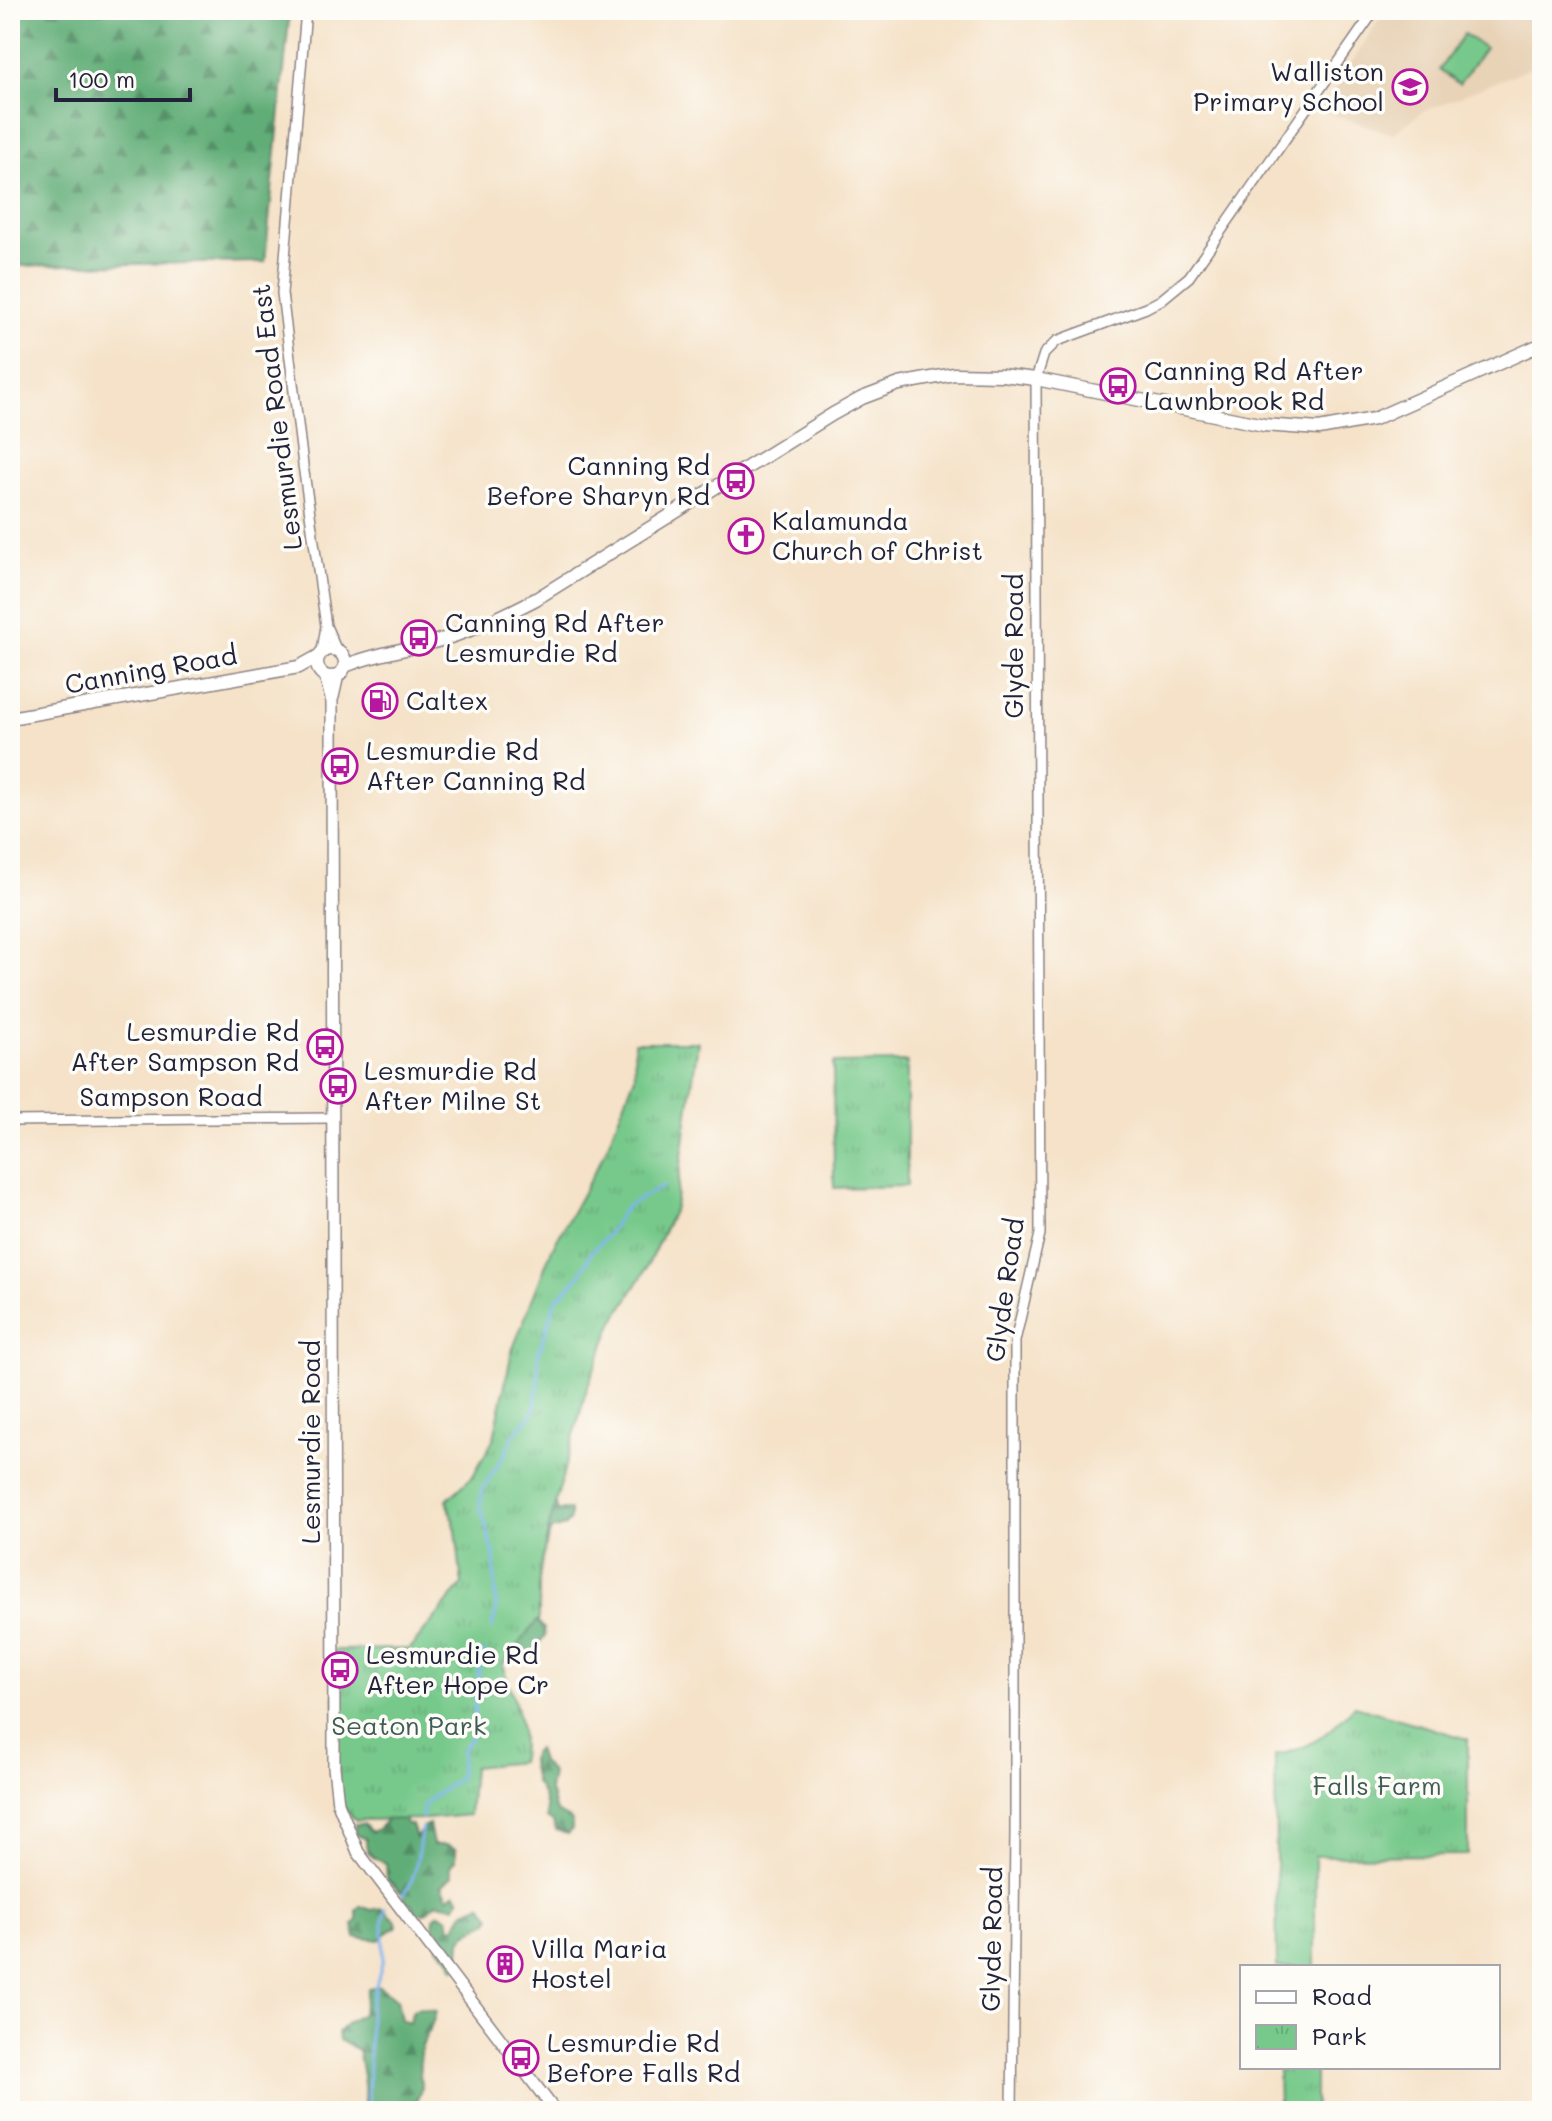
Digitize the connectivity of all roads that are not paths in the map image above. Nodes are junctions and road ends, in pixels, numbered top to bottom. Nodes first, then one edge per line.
1 (306, 10) edge
2 (1375, 10) edge
3 (1542, 344) edge
4 (1036, 379) junction
5 (330, 662) junction
6 (10, 718) edge
7 (332, 1118) junction
8 (10, 1121) edge
9 (555, 2111) edge
10 (1012, 2111) edge

1 - 5 street, Lesmurdie Road East
2 - 4 street
3 - 4 main road
4 - 5 main road
4 - 10 street, Glyde Road
5 - 6 main road, Canning Road
5 - 7 main road, Lesmurdie Road
7 - 8 street, Sampson Road
7 - 9 main road, Lesmurdie Road

